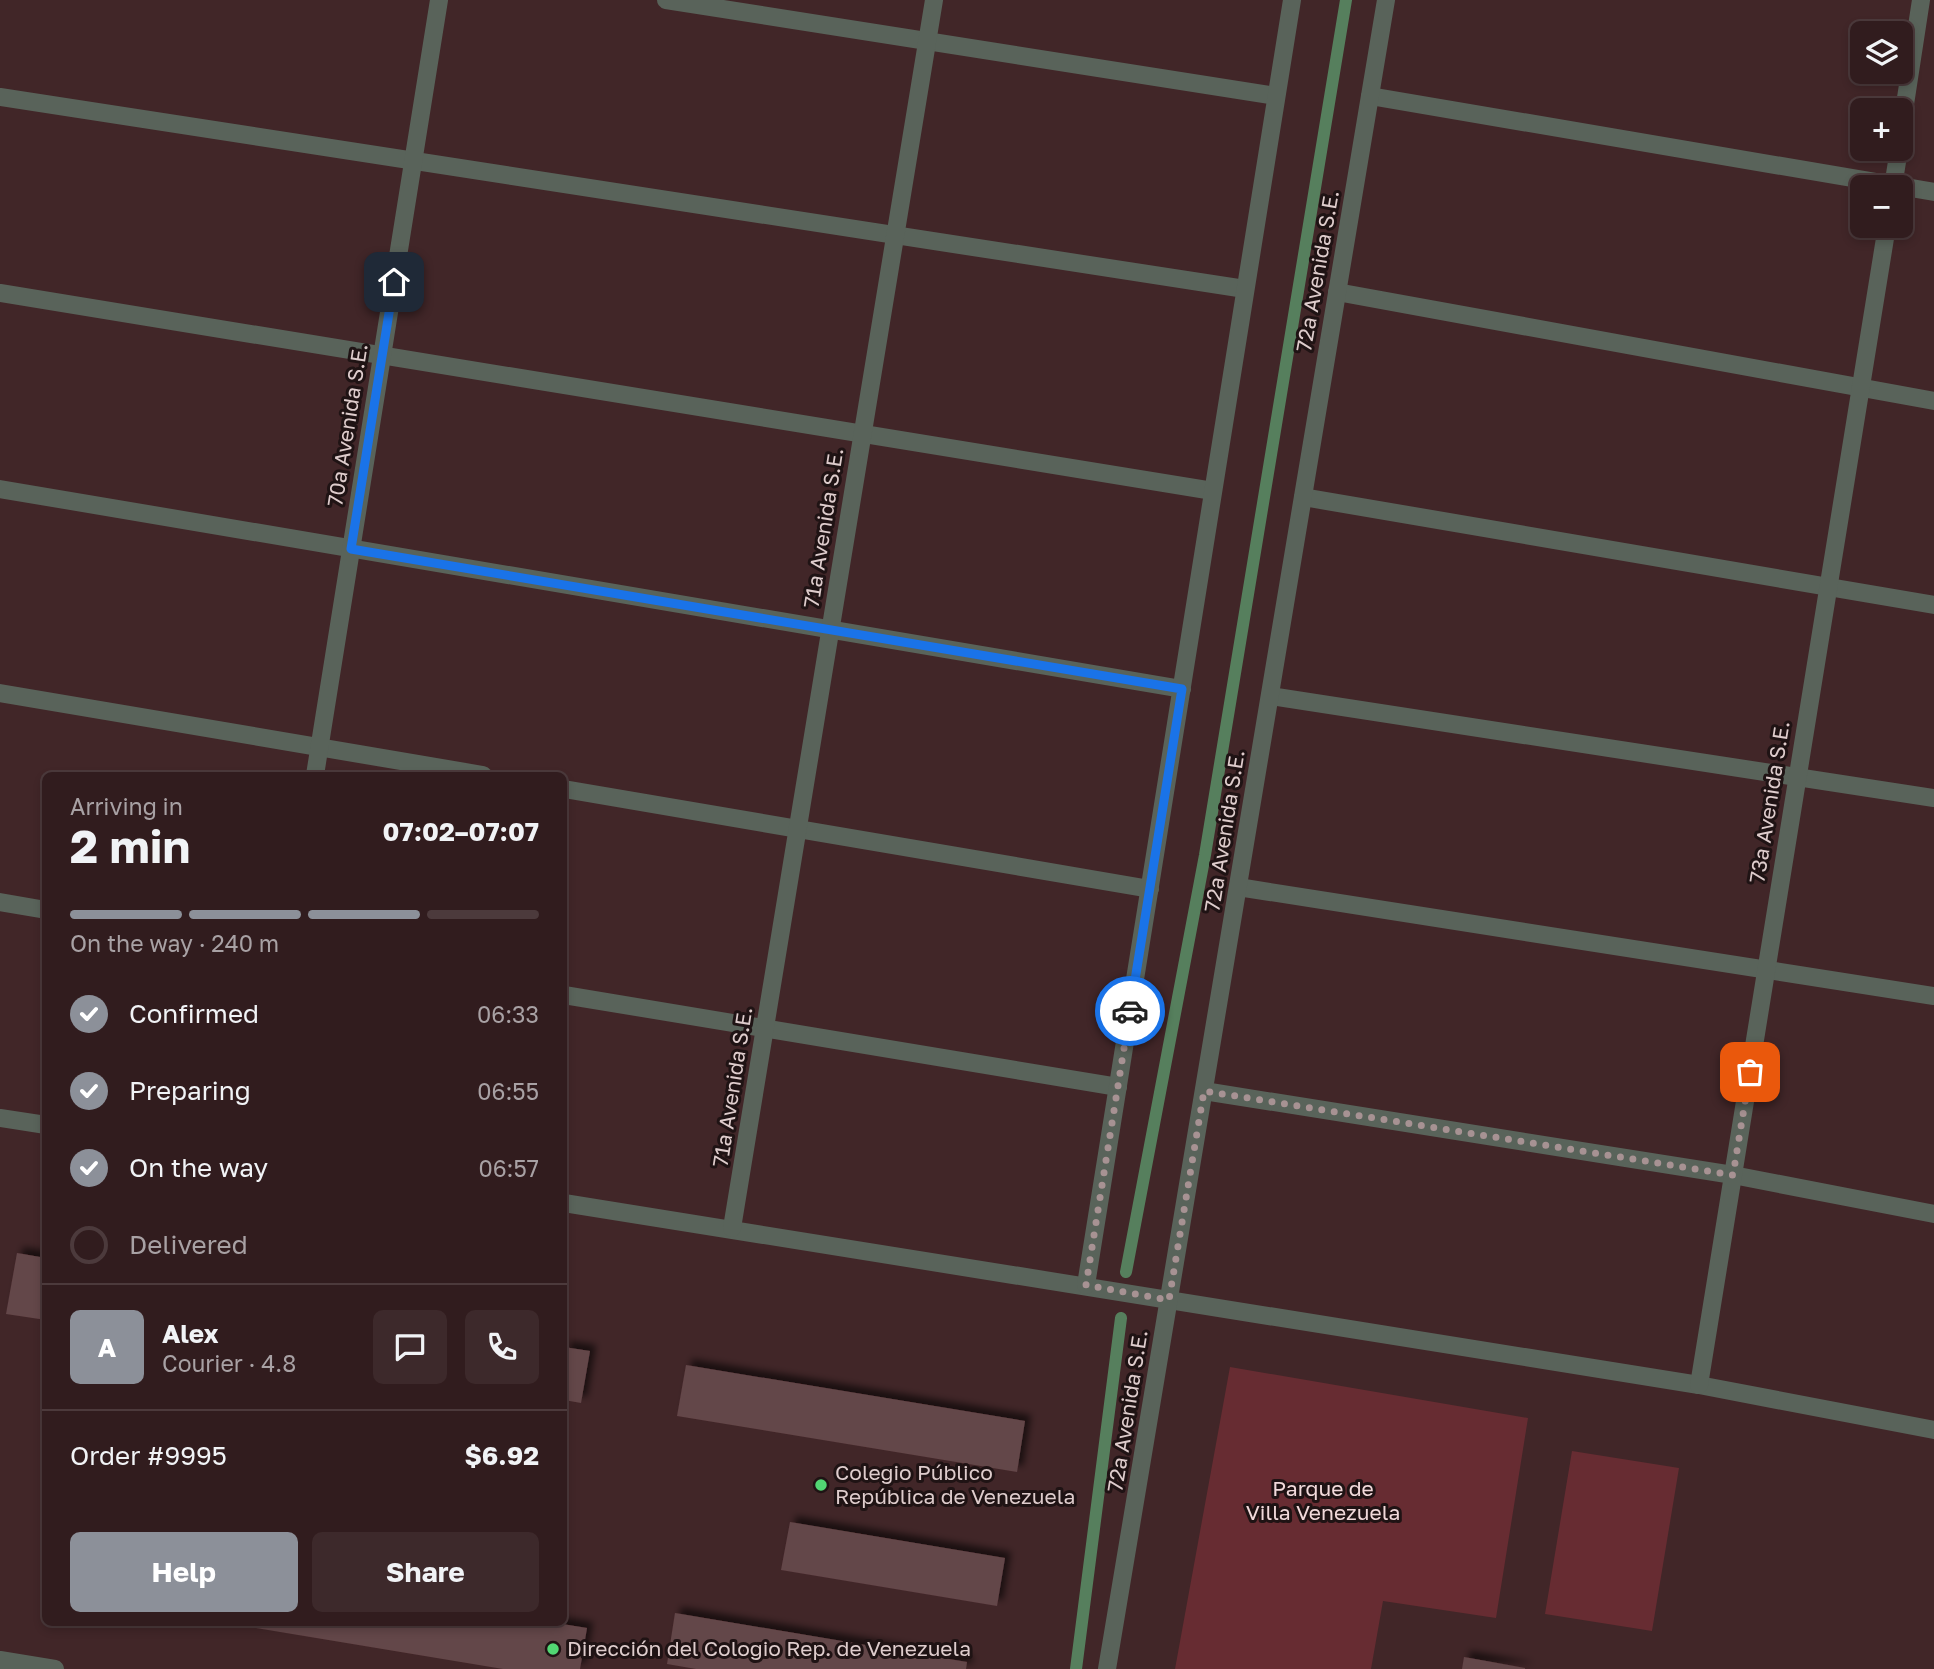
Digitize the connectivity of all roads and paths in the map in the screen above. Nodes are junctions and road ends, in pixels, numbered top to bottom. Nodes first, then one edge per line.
1 (439, 0) edge
2 (666, 0) edge
3 (934, 0) edge
4 (1292, 0) edge
5 (1386, 0) edge
6 (1921, 0) edge
7 (927, 41) junction
8 (1276, 96) junction
9 (1370, 96) junction
10 (0, 97) edge
11 (1906, 98) edge
12 (414, 160) junction
13 (1850, 179) edge
14 (1913, 189) edge
15 (1934, 192) edge
16 (895, 235) junction
17 (1885, 238) edge
18 (1245, 289) junction
19 (1337, 292) junction
20 (0, 293) edge
21 (382, 355) junction
22 (1860, 388) junction
23 (1934, 401) edge
24 (863, 434) junction
25 (0, 489) edge
26 (1213, 491) junction
27 (1303, 497) junction
28 (351, 549) junction
29 (1828, 587) junction
30 (1934, 605) edge
31 (831, 629) junction
32 (1182, 689) junction
33 (0, 693) edge
34 (1270, 696) junction
35 (319, 747) junction
36 (315, 772) edge
37 (465, 772) edge
38 (1797, 777) junction
39 (567, 790) edge
40 (1934, 798) edge
41 (798, 829) junction
42 (1238, 887) junction
43 (1150, 888) junction
44 (0, 902) edge
45 (42, 909) edge
46 (1766, 970) junction
47 (567, 995) edge
48 (1934, 996) edge
49 (766, 1028) junction
50 (1118, 1087) junction
51 (1204, 1091) junction
52 (0, 1118) edge
53 (42, 1124) edge
54 (1733, 1175) junction
55 (567, 1203) edge
56 (1934, 1214) edge
57 (733, 1228) junction
58 (1086, 1285) junction
59 (1169, 1300) junction
60 (1699, 1385) junction
61 (1934, 1430) edge
62 (0, 1660) edge
63 (55, 1669) edge
64 (1107, 1669) edge

1 - 12 street, 70a Avenida S.E.
2 - 7 street
3 - 7 street, 71a Avenida S.E.
4 - 8 street
5 - 9 street, 72a Avenida S.E.
6 - 11 street
7 - 8 street
7 - 16 street, 71a Avenida S.E.
8 - 18 street
9 - 13 street
9 - 19 street, 72a Avenida S.E.
10 - 12 street
12 - 16 street
12 - 21 street, 70a Avenida S.E.
14 - 15 street
16 - 18 street
16 - 24 street, 71a Avenida S.E.
17 - 22 street, 73a Avenida S.E.
18 - 26 street
19 - 22 street
19 - 27 street, 72a Avenida S.E.
20 - 21 street
21 - 24 street
21 - 28 street, 70a Avenida S.E.
22 - 23 street
22 - 29 street, 73a Avenida S.E.
24 - 26 street
24 - 31 street, 71a Avenida S.E.
25 - 28 street
26 - 32 street
27 - 29 street
27 - 34 street, 72a Avenida S.E.
28 - 31 street
28 - 35 street, 70a Avenida S.E.
29 - 30 street
29 - 38 street, 73a Avenida S.E.
31 - 32 street
31 - 41 street, 71a Avenida S.E.
32 - 43 street
33 - 35 street
34 - 38 street
34 - 42 street, 72a Avenida S.E.
35 - 36 street, 70a Avenida S.E.
35 - 37 street
38 - 40 street
38 - 46 street, 73a Avenida S.E.
39 - 41 street
41 - 43 street
41 - 49 street, 71a Avenida S.E.
42 - 46 street
42 - 51 street, 72a Avenida S.E.
43 - 50 street
44 - 45 street
46 - 48 street
46 - 54 street, 73a Avenida S.E.
47 - 49 street
49 - 50 street
49 - 57 street, 71a Avenida S.E.
50 - 58 street
51 - 54 street
51 - 59 street, 72a Avenida S.E.
52 - 53 street
54 - 56 street
54 - 60 street, 73a Avenida S.E.
55 - 57 street
57 - 58 street
58 - 59 street
59 - 60 street
59 - 64 street, 72a Avenida S.E.
60 - 61 street
62 - 63 street

